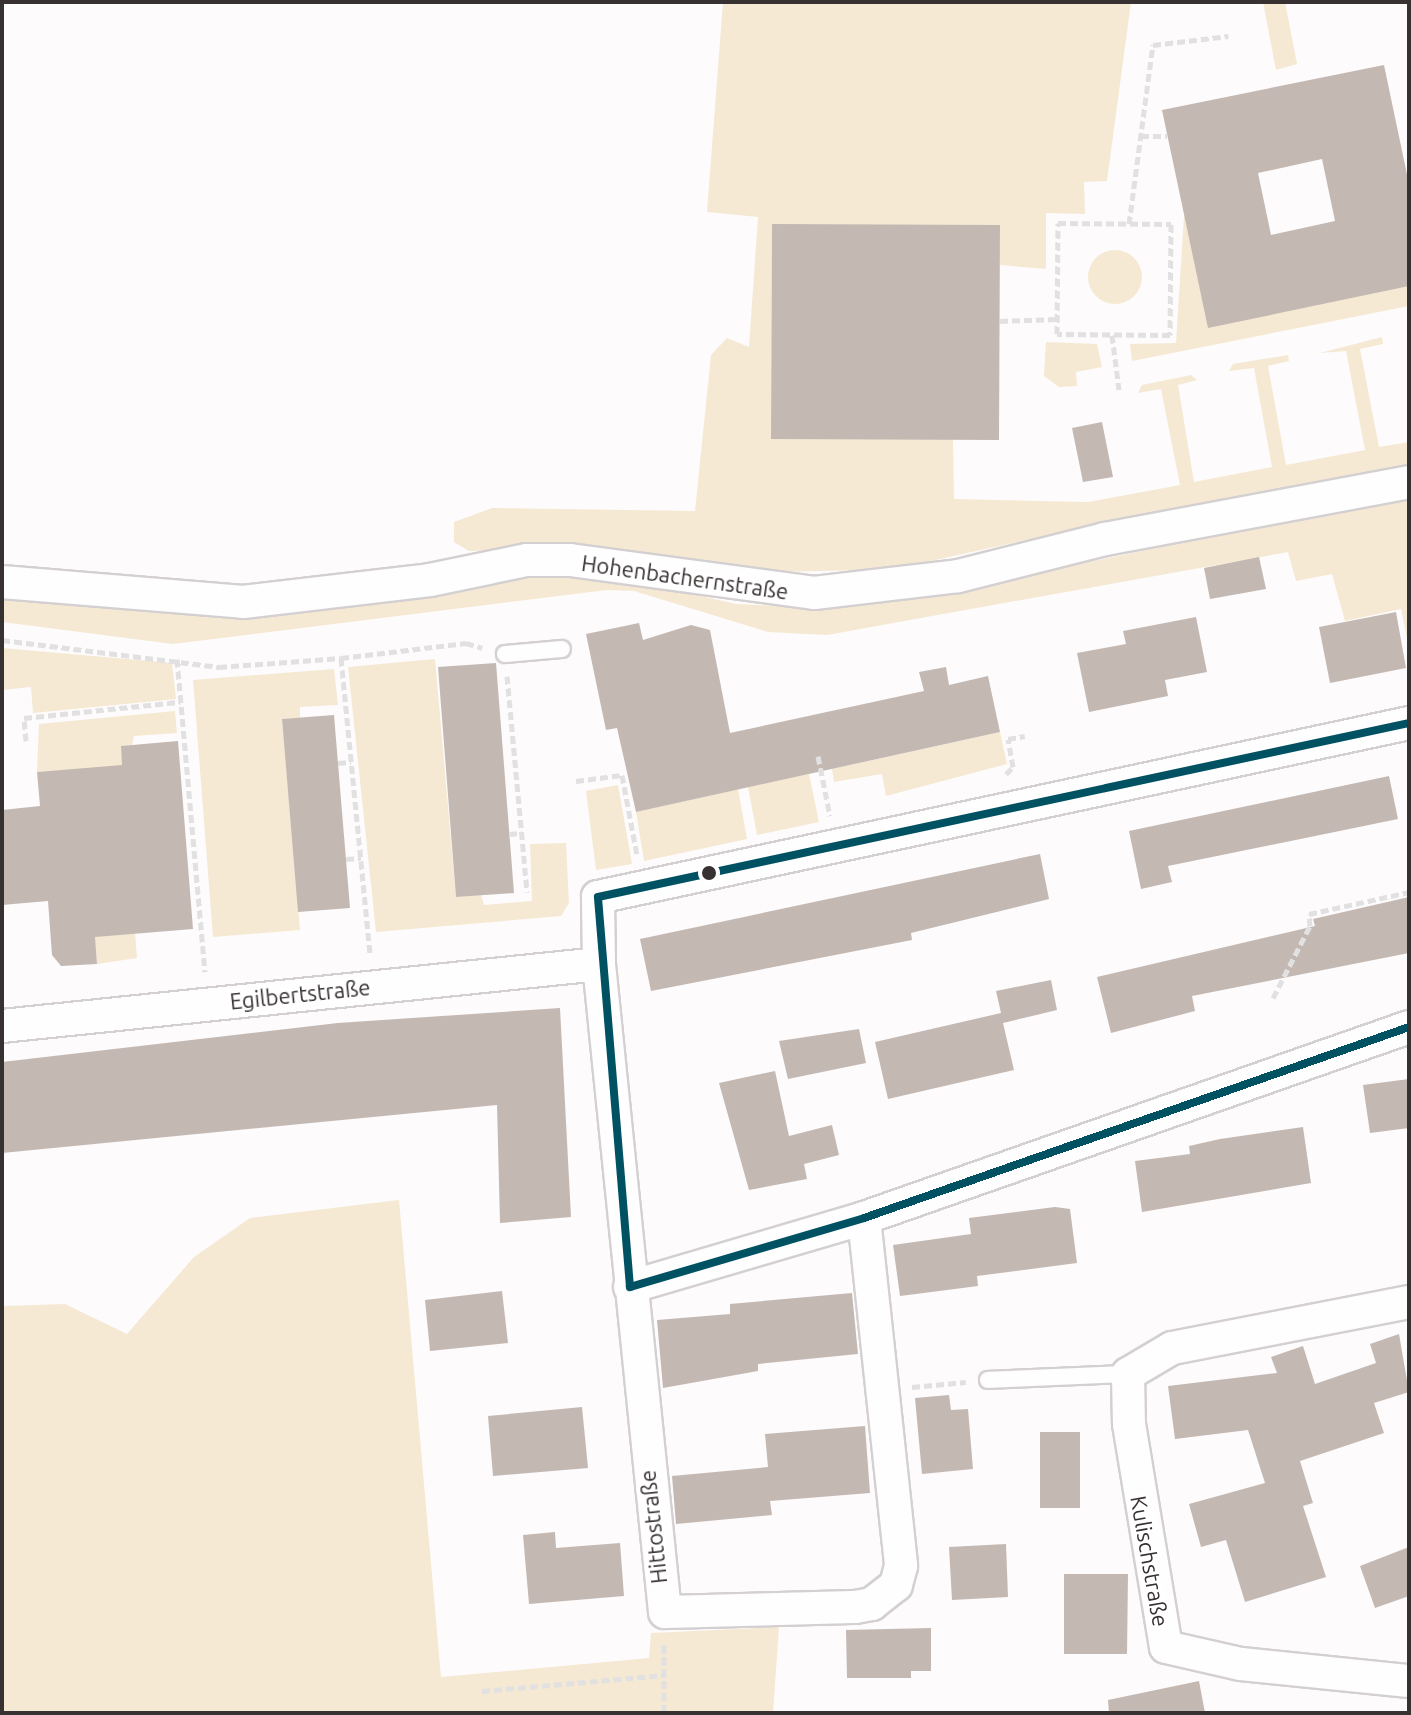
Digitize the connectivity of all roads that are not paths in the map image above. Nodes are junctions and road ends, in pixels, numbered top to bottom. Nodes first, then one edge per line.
1 (1409, 482) edge
2 (2, 582) edge
3 (562, 649) dead end
4 (505, 654) road end
5 (1409, 723) edge
6 (599, 964) junction
7 (2, 1026) edge
8 (1409, 1027) edge
9 (864, 1218) junction
10 (630, 1287) junction
11 (1409, 1302) edge
12 (1128, 1374) junction
13 (988, 1380) road end
14 (1409, 1681) edge

1 - 2 street, Hohenbachernstraße
3 - 4 lane
5 - 6 street, Hittostraße
6 - 7 street, Egilbertstraße
6 - 10 street, Hittostraße
8 - 9 street
9 - 10 street
9 - 10 street, Hittostraße
11 - 12 street
12 - 13 lane
12 - 14 street, Kulischstraße

